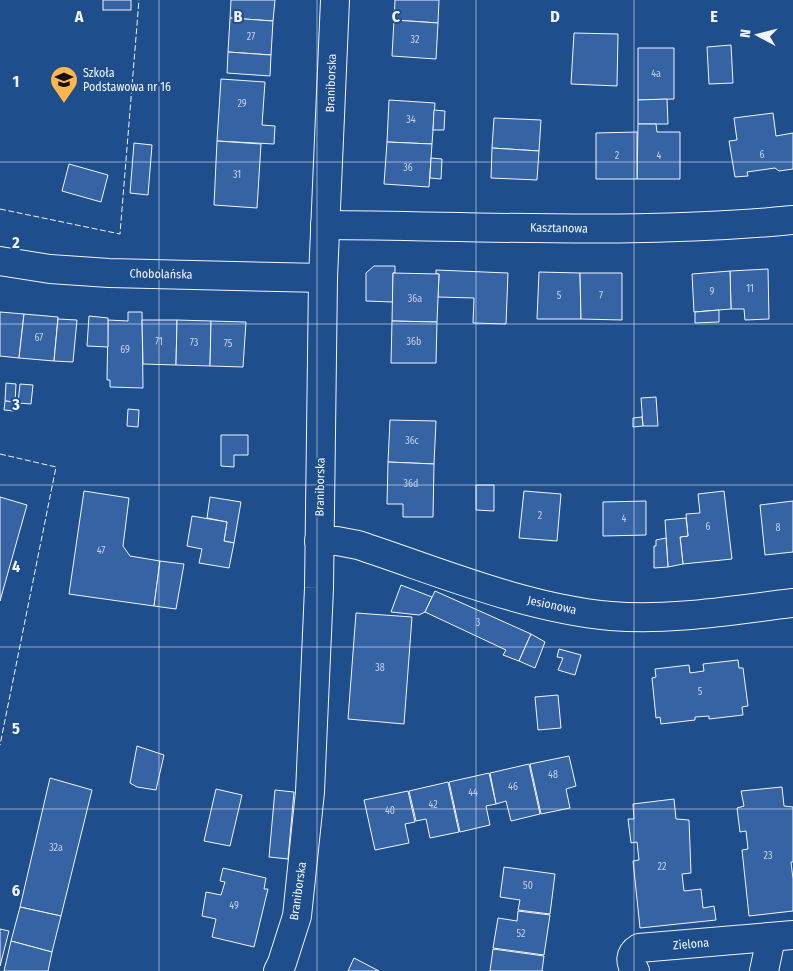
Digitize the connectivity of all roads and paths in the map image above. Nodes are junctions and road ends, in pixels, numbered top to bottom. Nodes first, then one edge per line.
1 (335, 0) edge
2 (793, 220) edge
3 (326, 226) junction
4 (0, 261) edge
5 (323, 278) junction
6 (319, 541) junction
7 (793, 603) edge
8 (782, 937) edge
9 (278, 971) edge
10 (635, 971) edge
11 (764, 971) edge

1 - 3 street, Braniborska
2 - 3 street, Kasztanowa
3 - 5 street, Braniborska
4 - 5 street, Chobolańska
5 - 6 street, Braniborska
6 - 7 street, Jesionowa
6 - 9 street, Braniborska
8 - 10 street, Zielona
8 - 11 street, Zielona

